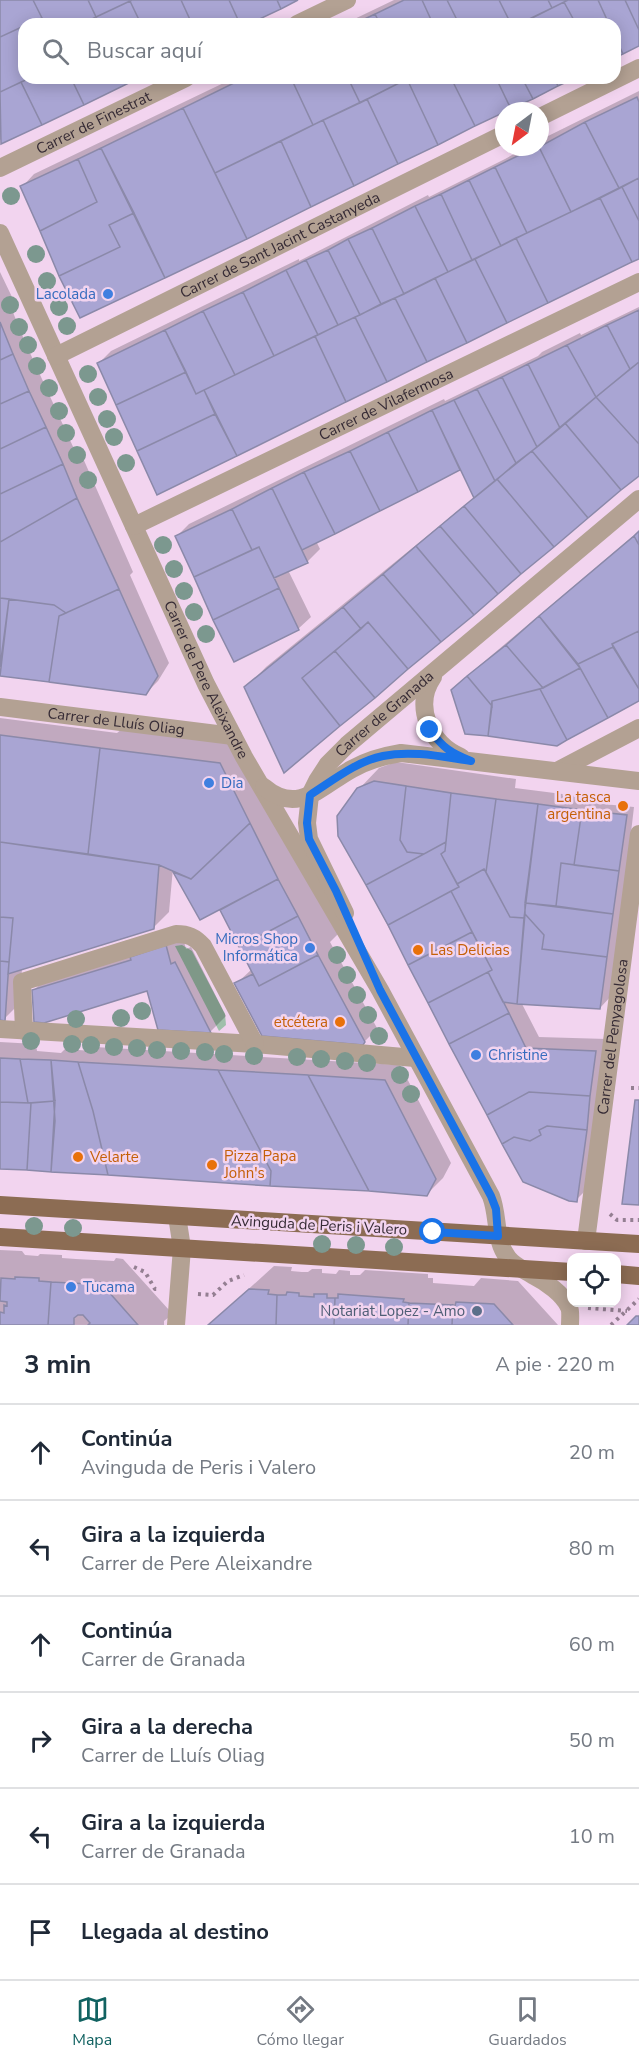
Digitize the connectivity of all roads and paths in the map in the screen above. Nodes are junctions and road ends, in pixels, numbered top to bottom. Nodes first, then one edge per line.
1 (347, 0) edge
2 (310, 18) edge
3 (639, 68) edge
4 (621, 77) edge
5 (174, 84) edge
6 (607, 84) edge
7 (549, 113) edge
8 (495, 138) edge
9 (0, 168) edge
10 (0, 233) edge
11 (639, 282) edge
12 (56, 357) junction
13 (639, 500) edge
14 (134, 526) junction
15 (439, 668) junction
16 (0, 707) edge
17 (639, 728) edge
18 (233, 736) junction
19 (471, 761) junction
20 (557, 771) junction
21 (639, 781) edge
22 (261, 783) junction
23 (310, 795) junction
24 (639, 834) edge
25 (380, 990) junction
26 (0, 1029) edge
27 (24, 1031) junction
28 (255, 1044) junction
29 (415, 1058) junction
30 (631, 1088) dead end
31 (639, 1088) edge
32 (0, 1205) edge
33 (177, 1216) junction
34 (498, 1236) junction
35 (0, 1237) edge
36 (586, 1241) junction
37 (639, 1244) edge
38 (182, 1248) junction
39 (520, 1269) junction
40 (567, 1272) edge
41 (621, 1274) edge
42 (639, 1276) edge
43 (639, 1299) edge
44 (598, 1309) dead end
45 (627, 1311) junction
46 (176, 1325) edge
47 (570, 1325) edge
48 (611, 1325) edge

1 - 2 street
3 - 4 street
5 - 9 street, Carrer de Finestrat
6 - 7 street
8 - 12 street, Carrer de Sant Jacint Castanyeda
10 - 12 street, Carrer de Pere Aleixandre
11 - 14 street, Carrer de Vilafermosa
12 - 14 street, Carrer de Pere Aleixandre
13 - 15 street, Carrer de Granada
14 - 18 street, Carrer de Pere Aleixandre
15 - 19 street, Carrer de Granada
15 - 23 street, Carrer de Granada
16 - 18 street, Carrer de Lluís Oliag
17 - 20 street
18 - 22 street, Carrer de Pere Aleixandre
19 - 20 street
19 - 23 street
20 - 21 street
22 - 23 street
22 - 25 street, Carrer de Pere Aleixandre
23 - 25 street, Carrer de Granada
24 - 36 street, Carrer del Penyagolosa
25 - 29 street, Carrer de Pere Aleixandre
26 - 27 street
27 - 28 street
27 - 28 street
28 - 29 street
29 - 34 street, Carrer de Pere Aleixandre
30 - 31 path
32 - 33 main road, Avinguda de Peris i Valero
33 - 34 main road, Avinguda de Peris i Valero
33 - 38 street
34 - 36 main road, Avinguda de Peris i Valero
34 - 39 street, Carrer de Pere Aleixandre
35 - 38 main road, Avinguda de Peris i Valero
36 - 37 main road, Avinguda de Peris i Valero
38 - 39 main road, Avinguda de Peris i Valero
38 - 46 street
39 - 40 main road, Avinguda de Peris i Valero
39 - 47 street, Carrer de Pere Aleixandre
41 - 42 main road
43 - 45 path
44 - 45 path
45 - 48 path

